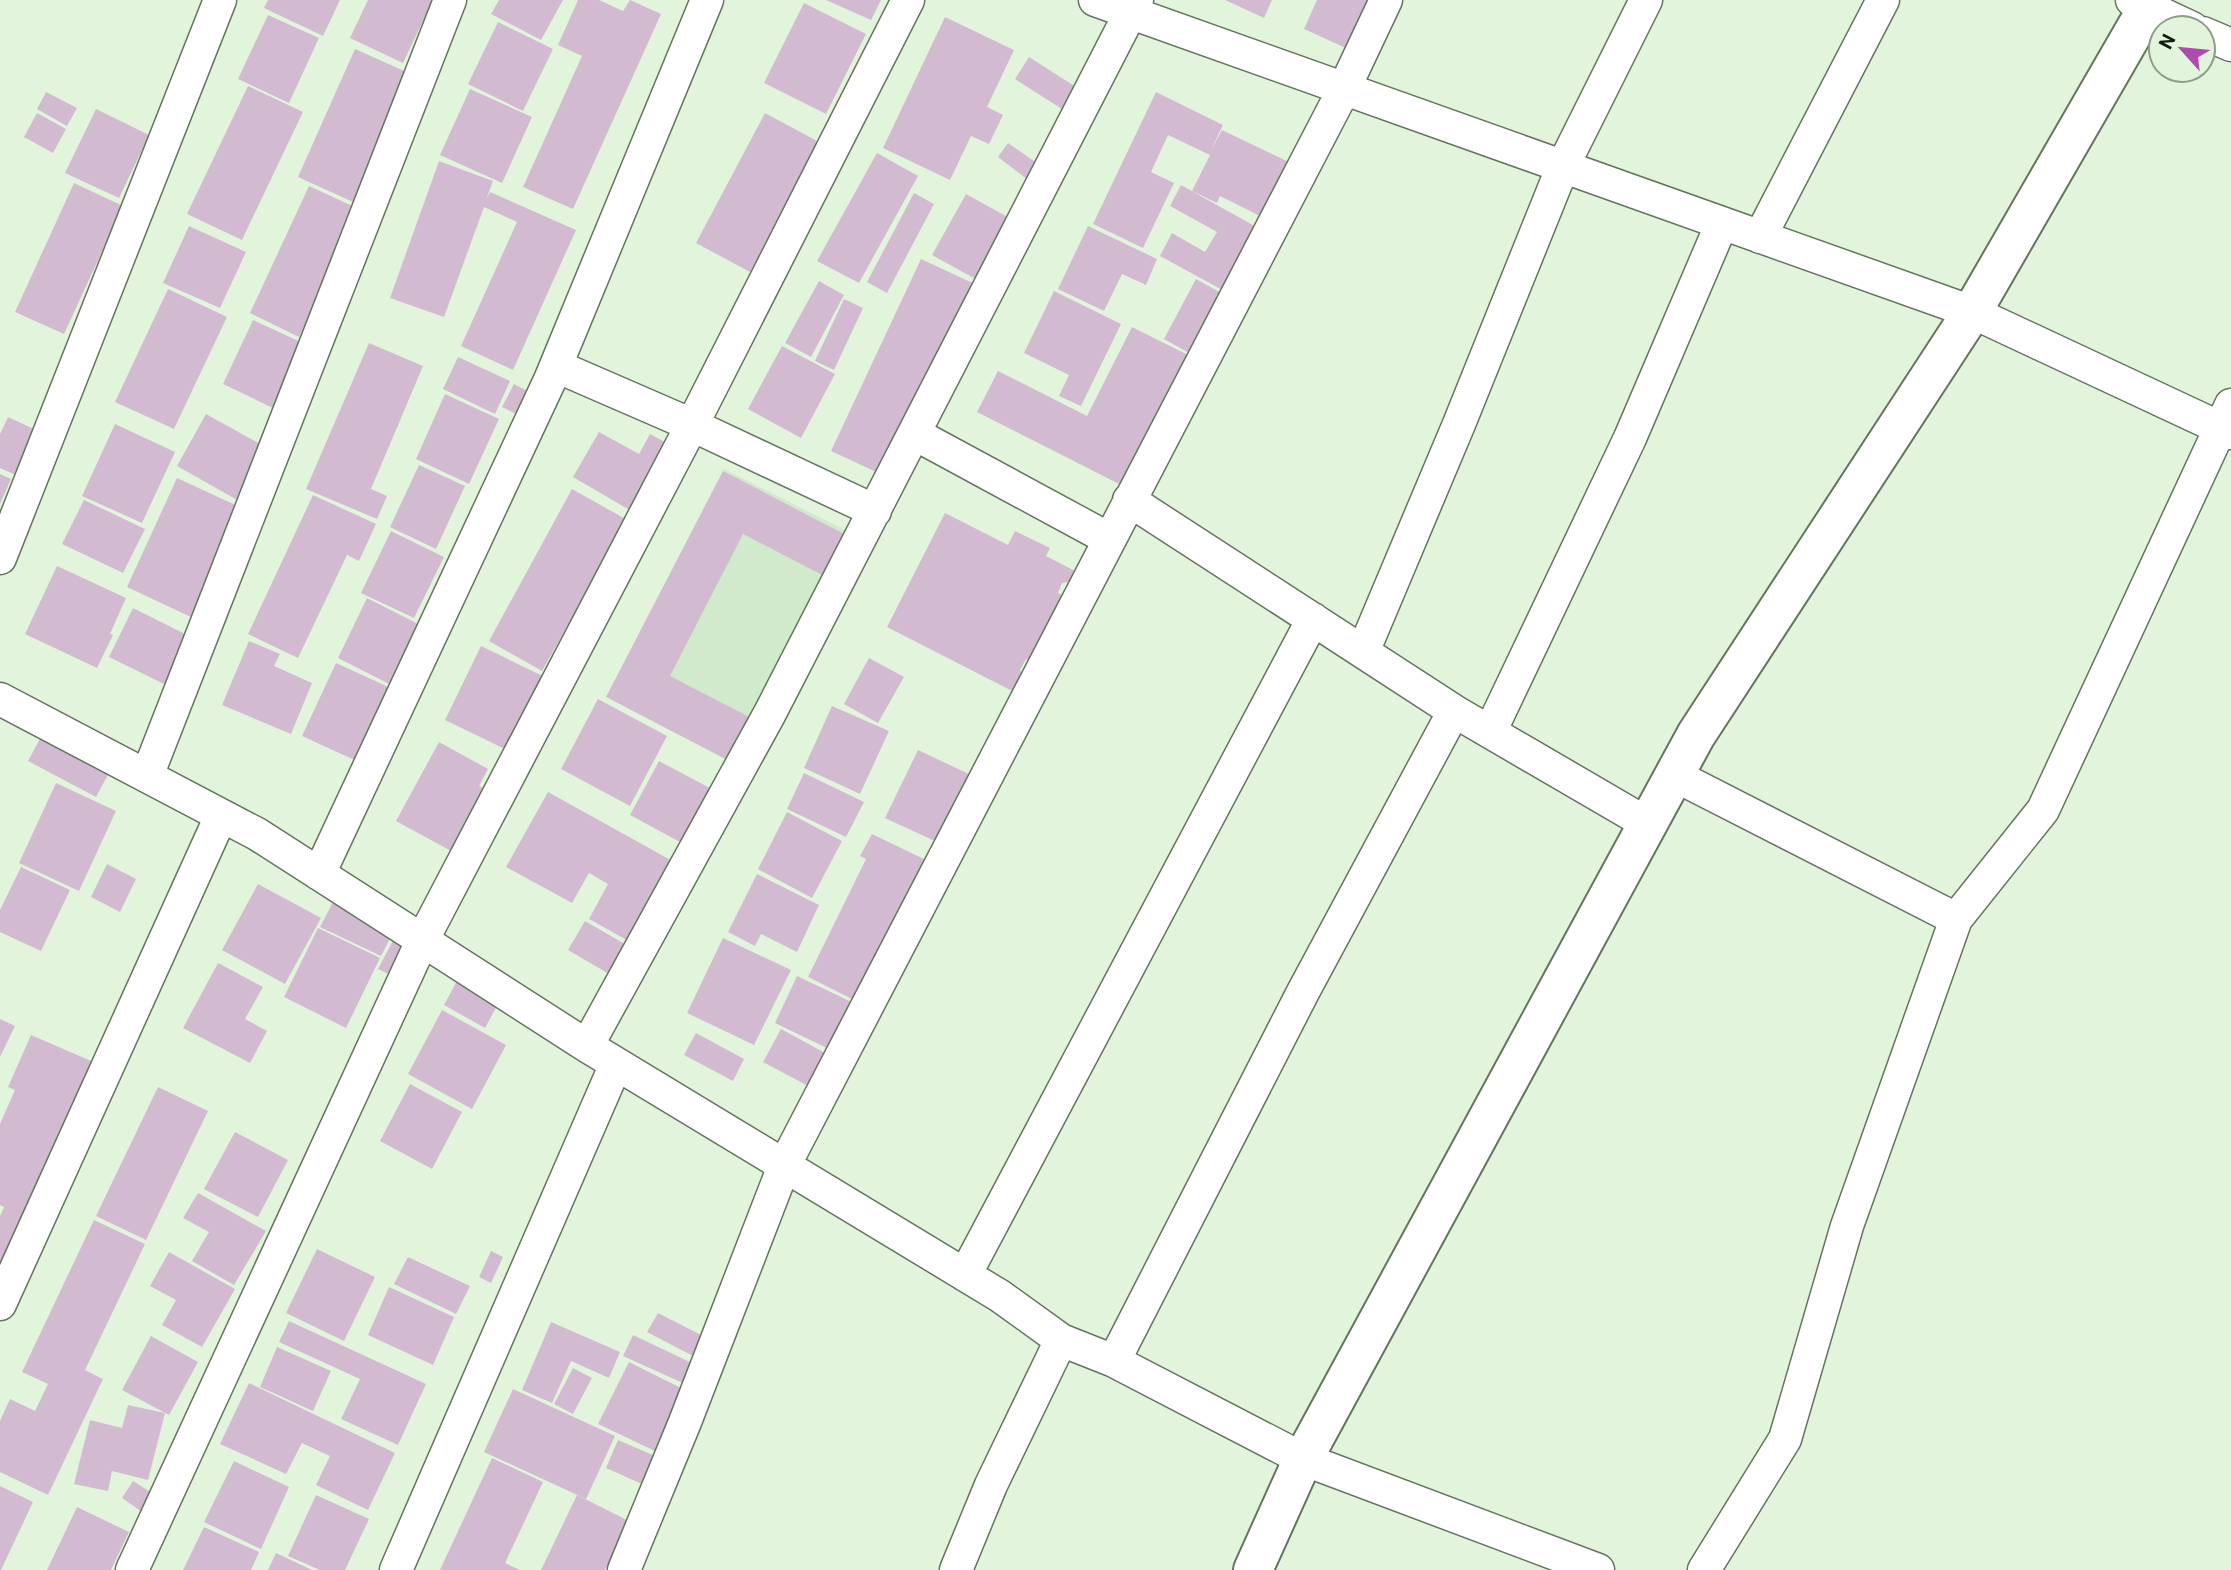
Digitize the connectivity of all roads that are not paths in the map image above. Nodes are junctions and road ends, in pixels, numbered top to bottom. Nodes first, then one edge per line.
1 (220, 0) edge
2 (450, 0) edge
3 (708, 0) edge
4 (908, 0) edge
5 (1095, 0) edge
6 (1386, 0) edge
7 (1646, 0) edge
8 (1883, 0) edge
9 (2144, 3) edge
10 (1134, 6) edge
11 (2165, 14) edge
12 (1344, 89) junction
13 (1563, 166) junction
14 (1722, 223) junction
15 (1760, 237) junction
16 (1972, 313) junction
17 (556, 366) junction
18 (2227, 422) edge
19 (692, 425) junction
20 (915, 434) junction
21 (1129, 500) junction
22 (875, 511) junction
23 (1109, 539) junction
24 (0, 558) edge
25 (1313, 619) junction
26 (1363, 652) junction
27 (0, 699) edge
28 (1454, 711) junction
29 (1490, 732) junction
30 (1674, 775) junction
31 (147, 776) junction
32 (221, 816) junction
33 (1648, 824) junction
34 (319, 874) junction
35 (1956, 919) junction
36 (422, 941) junction
37 (587, 1046) junction
38 (616, 1064) junction
39 (784, 1166) junction
40 (965, 1275) junction
41 (0, 1304) edge
42 (1061, 1340) junction
43 (1114, 1361) junction
44 (1303, 1459) junction
45 (132, 1570) edge
46 (396, 1570) edge
47 (624, 1570) edge
48 (956, 1570) edge
49 (1253, 1570) edge
50 (1598, 1570) edge
51 (1704, 1570) edge

1 - 24 street
2 - 31 street
3 - 17 street
4 - 19 street
5 - 10 street
6 - 12 street
7 - 13 street
8 - 15 street
9 - 11 street
9 - 16 main road
10 - 12 street
10 - 20 street
12 - 13 street
12 - 21 street
13 - 14 street
13 - 26 street
14 - 15 street
14 - 29 street
15 - 16 street
16 - 18 street
16 - 30 main road
17 - 19 street
17 - 34 street
18 - 35 street
19 - 22 street
19 - 36 street
20 - 22 street
20 - 23 street
21 - 23 street
21 - 25 street
22 - 37 street
23 - 39 street
25 - 26 street
25 - 40 street
26 - 28 street
27 - 31 street
28 - 29 street
28 - 43 street
29 - 33 street
30 - 33 main road
30 - 35 street
31 - 32 street
32 - 34 street
32 - 41 street
33 - 44 main road
34 - 36 street
35 - 51 street
36 - 37 street
36 - 45 street
37 - 38 street
38 - 39 street
38 - 46 street
39 - 40 street
39 - 47 street
40 - 42 street
42 - 43 street
42 - 48 street
43 - 44 street
44 - 49 main road
44 - 50 street

